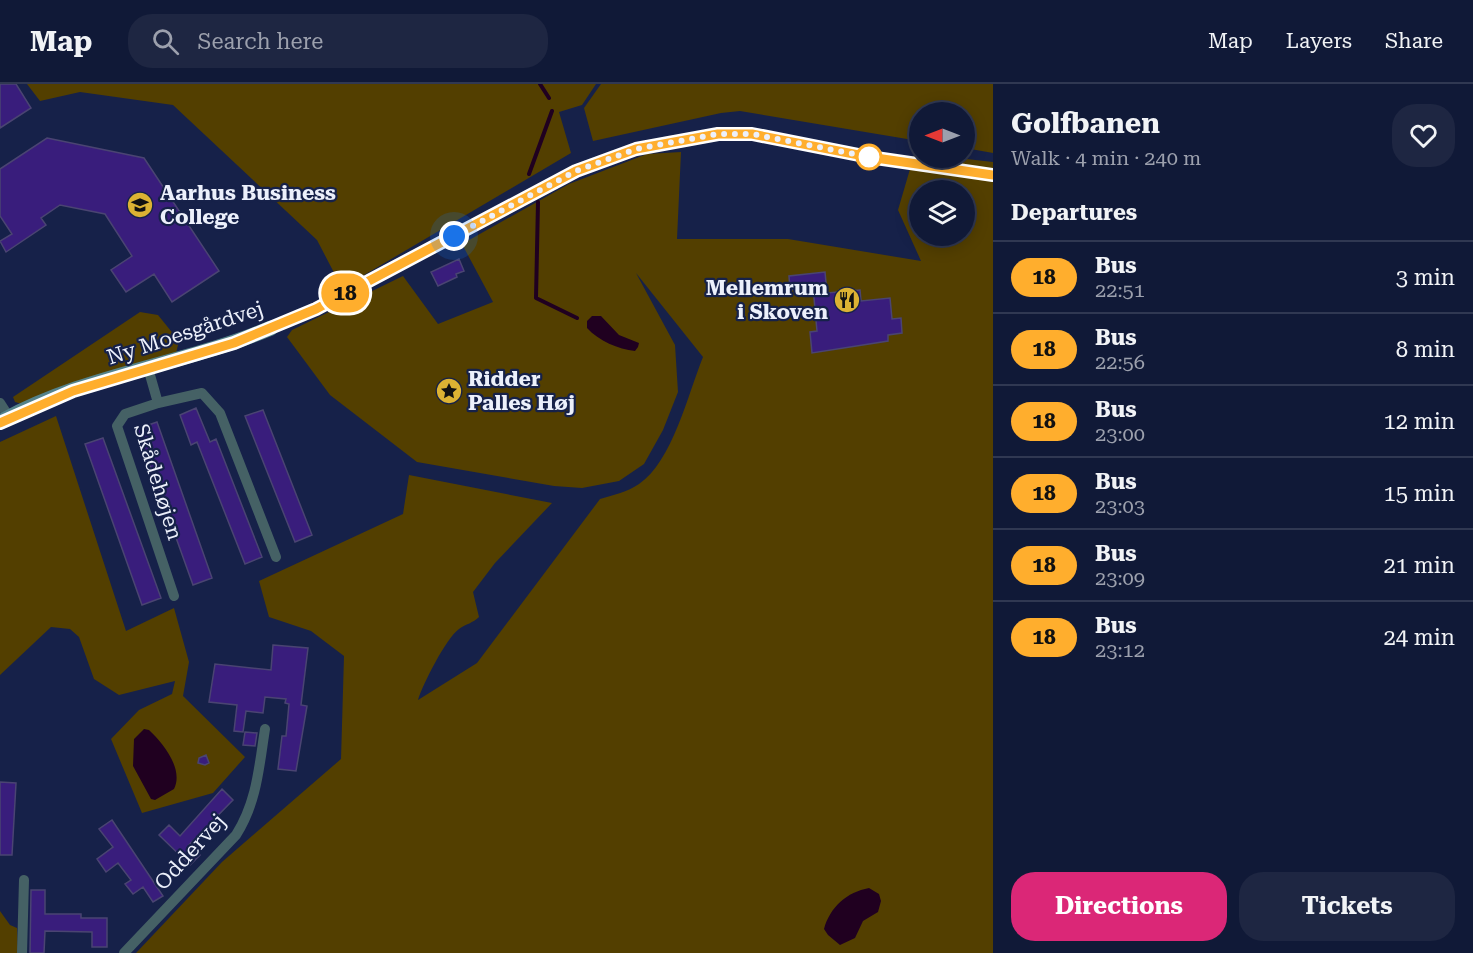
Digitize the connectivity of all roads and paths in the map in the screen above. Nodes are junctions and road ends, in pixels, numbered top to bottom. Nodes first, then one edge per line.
1 (993, 175) edge
2 (271, 328) joint
3 (148, 368) junction
4 (0, 403) edge
5 (158, 403) junction
6 (5, 420) edge
7 (276, 557) dead end
8 (174, 596) dead end
9 (265, 729) dead end
10 (24, 880) dead end
11 (22, 953) edge
12 (124, 953) edge

1 - 2 street, Ny Moesgårdvej
2 - 3 street, Ny Moesgårdvej
3 - 5 street, Skådehøjen
3 - 6 street, Ny Moesgårdvej
4 - 6 street
5 - 7 street, Skådehøjen
5 - 8 street, Skådehøjen
9 - 12 street, Oddervej
10 - 11 street

